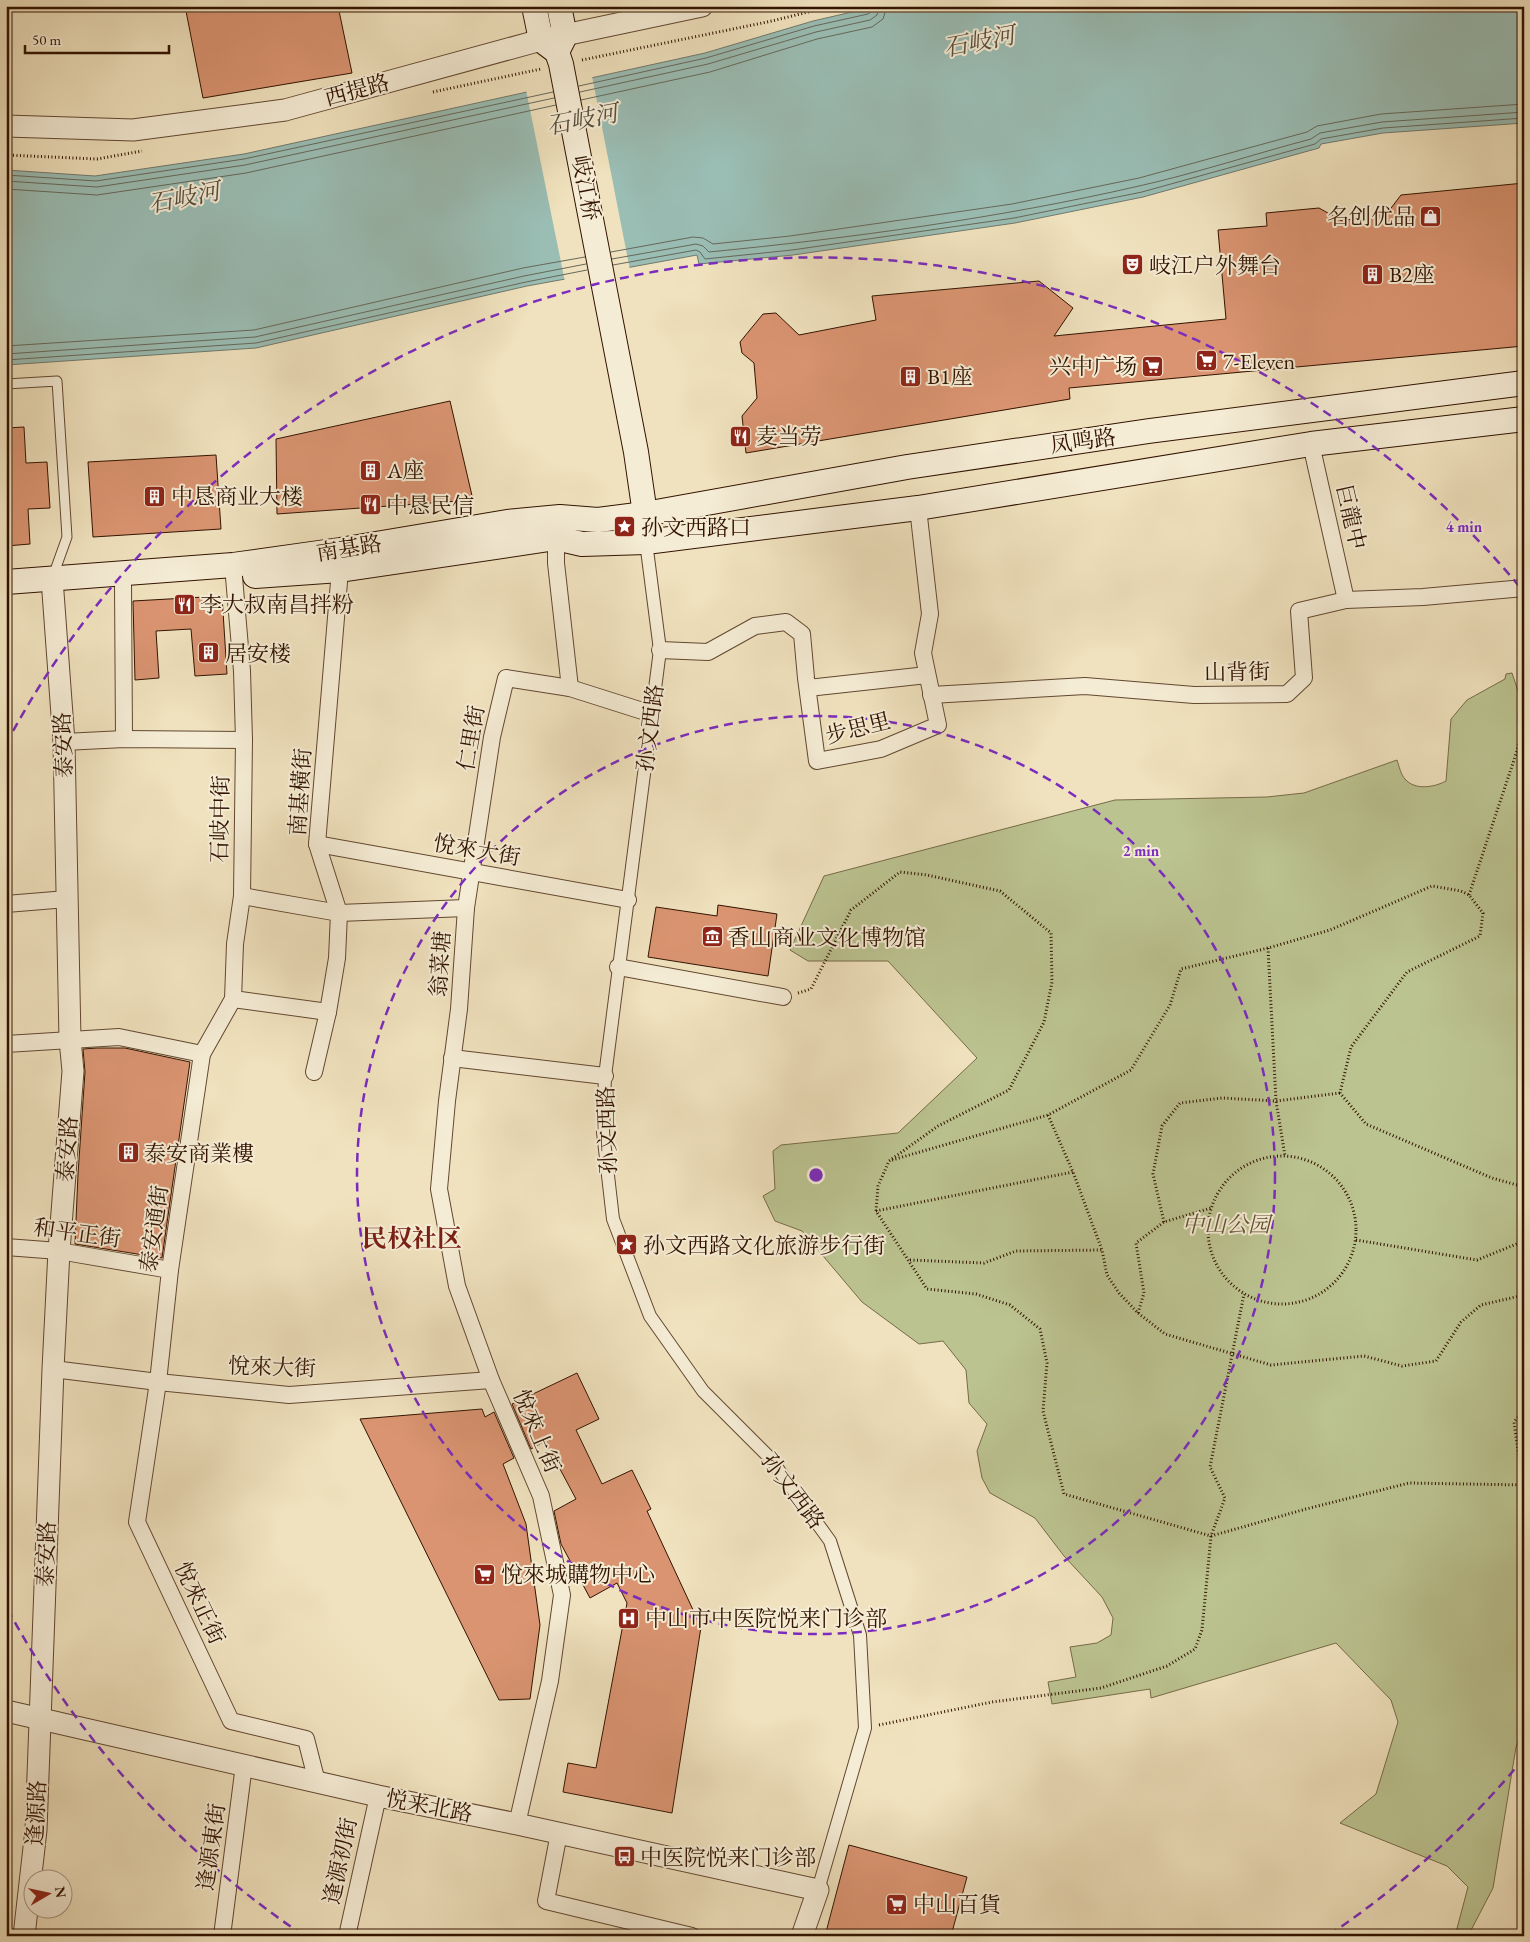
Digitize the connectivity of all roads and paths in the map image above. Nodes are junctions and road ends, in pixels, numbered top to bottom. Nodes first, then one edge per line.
1 (534, 6) edge
2 (559, 6) edge
3 (702, 6) edge
4 (832, 6) edge
5 (557, 53) junction
6 (6, 126) edge
7 (607, 295) joint
8 (1524, 383) edge
9 (6, 384) edge
10 (1524, 419) edge
11 (1311, 444) junction
12 (918, 508) junction
13 (645, 514) junction
14 (556, 538) junction
15 (646, 542) junction
16 (340, 570) junction
17 (234, 577) junction
18 (6, 582) edge
19 (53, 584) junction
20 (123, 584) junction
21 (1524, 588) edge
22 (6, 593) edge
23 (1346, 600) junction
24 (660, 650) junction
25 (927, 675) junction
26 (570, 688) junction
27 (808, 688) junction
28 (932, 696) junction
29 (652, 714) junction
30 (1524, 719) edge
31 (124, 739) junction
32 (244, 740) junction
33 (64, 742) junction
34 (317, 844) junction
35 (472, 872) junction
36 (1469, 895) junction
37 (242, 896) junction
38 (67, 899) junction
39 (628, 900) junction
40 (6, 904) edge
41 (466, 908) junction
42 (340, 913) junction
43 (1268, 948) junction
44 (618, 967) junction
45 (783, 997) joint
46 (232, 999) junction
47 (328, 1012) junction
48 (70, 1040) junction
49 (6, 1044) edge
50 (202, 1054) junction
51 (452, 1058) junction
52 (314, 1072) dead end
53 (605, 1076) junction
54 (1340, 1093) junction
55 (1276, 1101) junction
56 (1048, 1115) junction
57 (1285, 1156) junction
58 (889, 1161) junction
59 (1073, 1172) junction
60 (1524, 1186) edge
61 (1211, 1208) junction
62 (876, 1211) junction
63 (1164, 1222) junction
64 (1356, 1240) junction
65 (1524, 1242) edge
66 (6, 1247) edge
67 (1102, 1250) junction
68 (59, 1251) junction
69 (909, 1260) junction
70 (170, 1270) junction
71 (1244, 1294) junction
72 (1524, 1295) edge
73 (1138, 1314) junction
74 (1231, 1353) junction
75 (53, 1369) junction
76 (491, 1380) junction
77 (158, 1382) junction
78 (1524, 1410) edge
79 (1524, 1486) edge
80 (1211, 1536) junction
81 (6, 1711) edge
82 (40, 1720) junction
83 (865, 1728) junction
84 (244, 1765) junction
85 (317, 1782) junction
86 (378, 1796) junction
87 (517, 1824) junction
88 (559, 1833) junction
89 (818, 1890) junction
90 (24, 1936) edge
91 (222, 1936) edge
92 (347, 1936) edge
93 (692, 1936) edge
94 (802, 1936) edge

1 - 5 main road
2 - 5 main road
3 - 5 street, 西提路
4 - 5 path
5 - 6 street, 西提路
5 - 7 main road, 岐江桥
7 - 13 main road, 孙文西路
8 - 13 main road, 凤鸣路
9 - 19 lane
10 - 11 main road, 凤鸣路
11 - 12 main road, 凤鸣路
11 - 23 street, 巨龍中
12 - 15 main road, 凤鸣路
12 - 25 street, 步思里
13 - 15 main road, 孙文西路
13 - 19 main road, 南基路
14 - 15 main road, 凤鸣路
14 - 16 main road, 南基路
14 - 26 street
15 - 24 street, 孙文西路
16 - 17 main road, 南基路
16 - 34 street, 南基橫街
17 - 20 main road, 南基路
17 - 32 street, 石岐中街
18 - 19 main road
19 - 20 main road, 南基路
19 - 22 main road
19 - 33 street, 泰安路
20 - 31 street
21 - 23 street, 山背街
23 - 28 street, 山背街
24 - 27 street, 步思里
24 - 29 street, 孙文西路
25 - 27 street
25 - 28 street, 步思里
26 - 29 street, 仁里街
26 - 35 street, 仁里街
27 - 28 street, 步思里
29 - 39 street, 孙文西路
30 - 36 path
31 - 32 street
31 - 33 street
32 - 37 street, 石岐中街
33 - 38 street, 泰安路
34 - 35 street, 悅來大街
34 - 42 street, 南基橫街
35 - 39 street, 悅來大街
35 - 41 street, 翁菜塘
36 - 43 path
36 - 54 path
37 - 42 street
37 - 46 street, 石岐中街
38 - 40 street
38 - 48 street, 泰安路
39 - 44 street, 孙文西路
41 - 42 street
41 - 51 street, 翁菜塘
42 - 47 street, 南基橫街
43 - 55 path
43 - 56 path
44 - 45 street
44 - 53 street, 孙文西路
45 - 58 path
46 - 47 street
46 - 50 street, 石岐中街
47 - 52 street, 南基橫街
48 - 49 street
48 - 50 street
48 - 68 street, 泰安路
50 - 70 street, 泰安通街
51 - 53 street
51 - 76 street, 悅來上街
53 - 83 street, 孙文西路
54 - 55 path
54 - 60 path
55 - 57 path
55 - 63 path
56 - 58 path
56 - 59 path
57 - 61 path
57 - 64 path
58 - 62 path
59 - 62 path
59 - 67 path
61 - 63 path
61 - 71 path
62 - 69 path
63 - 73 path
64 - 65 path
64 - 71 path
66 - 68 street, 和平正街
67 - 69 path
67 - 73 path
68 - 70 street, 和平正街
68 - 75 street, 泰安路
69 - 80 path
70 - 77 street, 泰安通街
71 - 74 path
72 - 74 path
73 - 74 path
74 - 80 path
75 - 77 street, 悅來大街
75 - 82 street, 泰安路
76 - 77 street, 悅來大街
76 - 87 street, 悅來上街
77 - 85 street, 悅來正街
78 - 79 path
79 - 80 path
80 - 83 path
81 - 82 street, 悦来北路
82 - 84 street, 悦来北路
82 - 90 street, 逢源路
83 - 89 street, 孙文西路
84 - 85 street, 悦来北路
84 - 91 street, 逢源東街
85 - 86 street, 悦来北路
86 - 87 street, 悦来北路
86 - 92 street, 逢源初街
87 - 88 street, 悦来北路
88 - 89 street, 悦来北路
88 - 93 street
89 - 94 street

